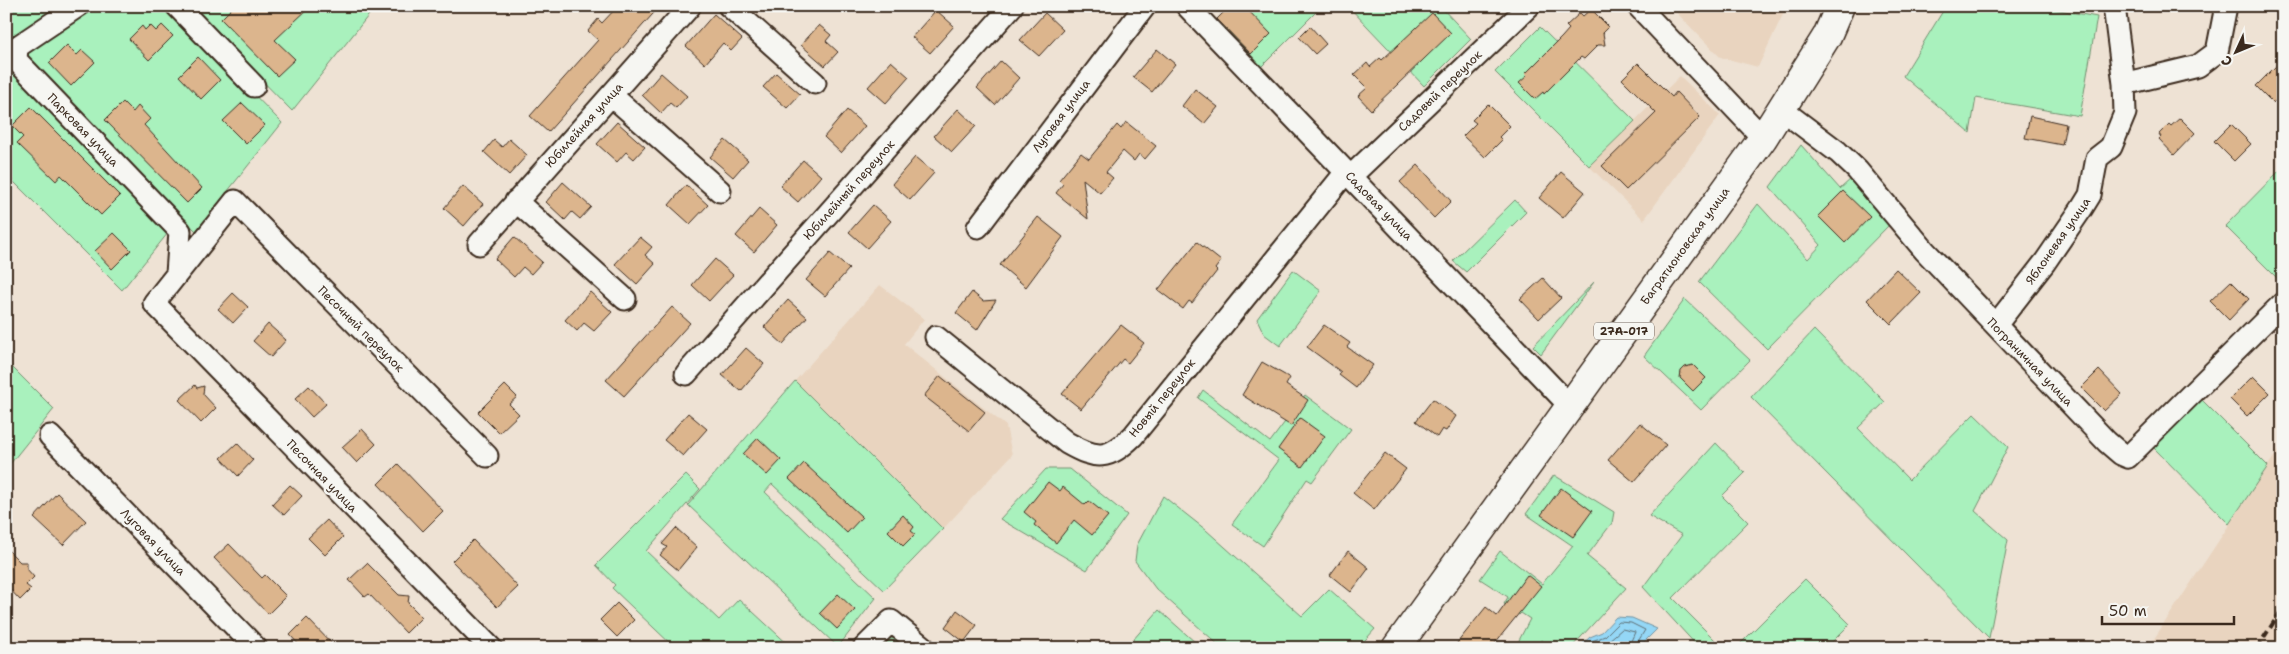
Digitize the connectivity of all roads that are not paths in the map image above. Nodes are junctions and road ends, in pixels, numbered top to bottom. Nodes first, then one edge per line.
1 (78, 6) edge
2 (177, 6) edge
3 (690, 6) edge
4 (730, 6) edge
5 (1012, 6) edge
6 (1144, 6) edge
7 (1187, 6) edge
8 (1529, 6) edge
9 (1638, 6) edge
10 (1840, 6) edge
11 (2114, 6) edge
12 (2226, 6) edge
13 (815, 83) dead end
14 (2124, 84) junction
15 (254, 86) dead end
16 (611, 95) junction
17 (1781, 109) junction
18 (1763, 138) junction
19 (1348, 174) junction
20 (720, 192) dead end
21 (516, 201) junction
22 (978, 227) dead end
23 (479, 244) dead end
24 (176, 274) junction
25 (625, 299) dead end
26 (2283, 303) edge
27 (1996, 325) junction
28 (936, 337) dead end
29 (686, 374) dead end
30 (1570, 406) junction
31 (50, 436) dead end
32 (487, 456) dead end
33 (256, 648) edge
34 (491, 648) edge
35 (864, 648) edge
36 (924, 648) edge
37 (1396, 648) edge

1 - 24 street, Парковая улица
2 - 15 street
3 - 16 street, Юбилейная улица
4 - 13 street
5 - 29 street, Юбилейный переулок
6 - 22 street, Луговая улица
7 - 19 street, Садовая улица
8 - 19 street, Садовый переулок
9 - 18 street
10 - 17 main road, Багратионовская улица / 27А-017
11 - 14 street, Яблоневая улица
12 - 14 street
14 - 27 street, Яблоневая улица
16 - 20 street
16 - 21 street, Юбилейная улица
17 - 18 main road, Багратионовская улица / 27А-017
17 - 27 street, Пограничная улица
18 - 30 main road, Багратионовская улица / 27А-017
19 - 28 street, Новый переулок
19 - 30 street, Садовая улица
21 - 23 street, Юбилейная улица
21 - 25 street
24 - 32 street, Песочный переулок
24 - 34 street, Песочная улица
26 - 27 street, Пограничная улица
30 - 37 main road, Багратионовская улица / 27А-017
31 - 33 street, Луговая улица
35 - 36 street

